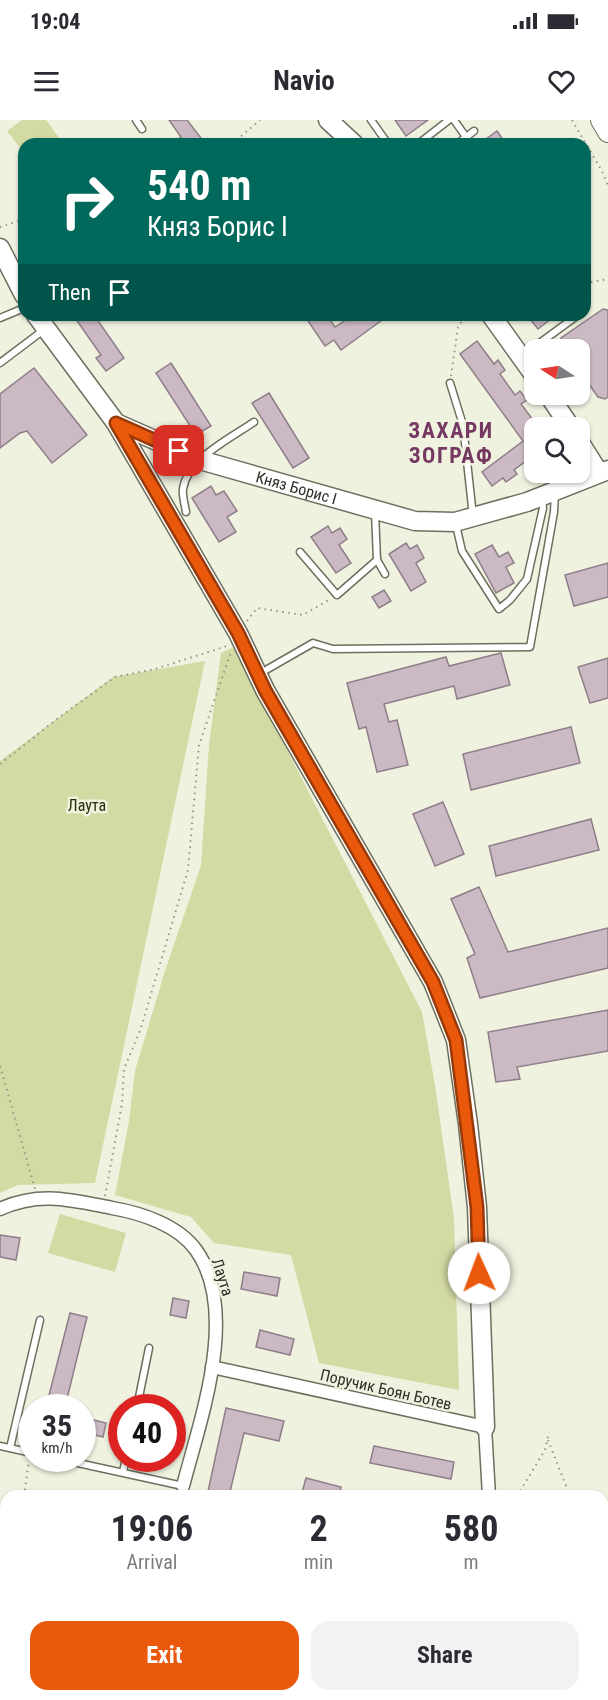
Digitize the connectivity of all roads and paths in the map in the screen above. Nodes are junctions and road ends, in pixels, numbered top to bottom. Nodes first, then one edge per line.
1 (136, 120) edge
2 (260, 120) edge
3 (328, 120) edge
4 (371, 120) edge
5 (452, 120) edge
6 (572, 120) edge
7 (601, 120) edge
8 (142, 129) dead end
9 (474, 131) dead end
10 (608, 132) edge
11 (239, 138) edge
12 (348, 138) edge
13 (384, 138) edge
14 (427, 138) edge
15 (466, 138) joint
16 (583, 138) edge
17 (591, 152) edge
18 (608, 186) edge
19 (18, 221) edge
20 (0, 227) edge
21 (0, 248) edge
22 (608, 279) edge
23 (591, 282) edge
24 (18, 283) edge
25 (18, 310) edge
26 (0, 318) edge
27 (463, 321) edge
28 (495, 321) edge
29 (571, 321) edge
30 (41, 322) edge
31 (550, 339) edge
32 (522, 357) joint
33 (524, 360) edge
34 (0, 363) edge
35 (450, 383) joint
36 (254, 422) dead end
37 (116, 423) junction
38 (590, 455) edge
39 (200, 460) junction
40 (604, 472) edge
41 (549, 493) junction
42 (375, 511) junction
43 (186, 512) dead end
44 (464, 519) junction
45 (300, 552) dead end
46 (377, 560) junction
47 (385, 574) dead end
48 (337, 595) junction
49 (238, 633) junction
50 (258, 675) junction
51 (0, 765) edge
52 (0, 1066) edge
53 (37, 1197) junction
54 (103, 1206) junction
55 (0, 1209) edge
56 (40, 1320) dead end
57 (149, 1348) dead end
58 (212, 1367) junction
59 (140, 1394) edge
60 (485, 1426) junction
61 (549, 1432) dead end
62 (548, 1439) junction
63 (0, 1446) edge
64 (10, 1448) junction
65 (18, 1450) edge
66 (96, 1467) edge
67 (28, 1472) edge
68 (123, 1473) joint
69 (25, 1490) edge
70 (179, 1490) edge
71 (182, 1490) edge
72 (489, 1490) edge
73 (521, 1490) edge
74 (568, 1490) edge

1 - 8 lane
2 - 11 path
3 - 12 street
4 - 13 lane
5 - 14 lane
5 - 15 lane
6 - 16 path
7 - 10 main road
9 - 15 lane
17 - 18 path
19 - 20 path
21 - 24 street
22 - 23 path
25 - 26 lane
27 - 35 path
28 - 32 street
29 - 31 lane
30 - 34 lane
30 - 37 street, Княз Борис I
32 - 33 street
35 - 44 lane
36 - 39 lane
37 - 39 street, Княз Борис I
37 - 49 street
38 - 40 street
39 - 42 street, Княз Борис I
39 - 43 lane
40 - 41 street, Княз Борис I
41 - 44 street, Княз Борис I
41 - 44 lane
41 - 50 lane
42 - 44 street, Княз Борис I
42 - 46 lane
45 - 48 lane
46 - 47 lane
46 - 48 lane
48 - 49 path
49 - 50 street
49 - 51 path
49 - 54 path
50 - 60 street
52 - 53 path
53 - 54 street, Лаута
53 - 55 street, Лаута
54 - 58 street, Лаута
56 - 64 lane
57 - 59 lane
58 - 60 street, Поручик Боян Ботев
58 - 71 street, Лаута
60 - 72 street
61 - 62 path
62 - 73 path
62 - 74 path
63 - 64 lane
64 - 65 lane
66 - 68 lane
67 - 69 path
68 - 70 lane

